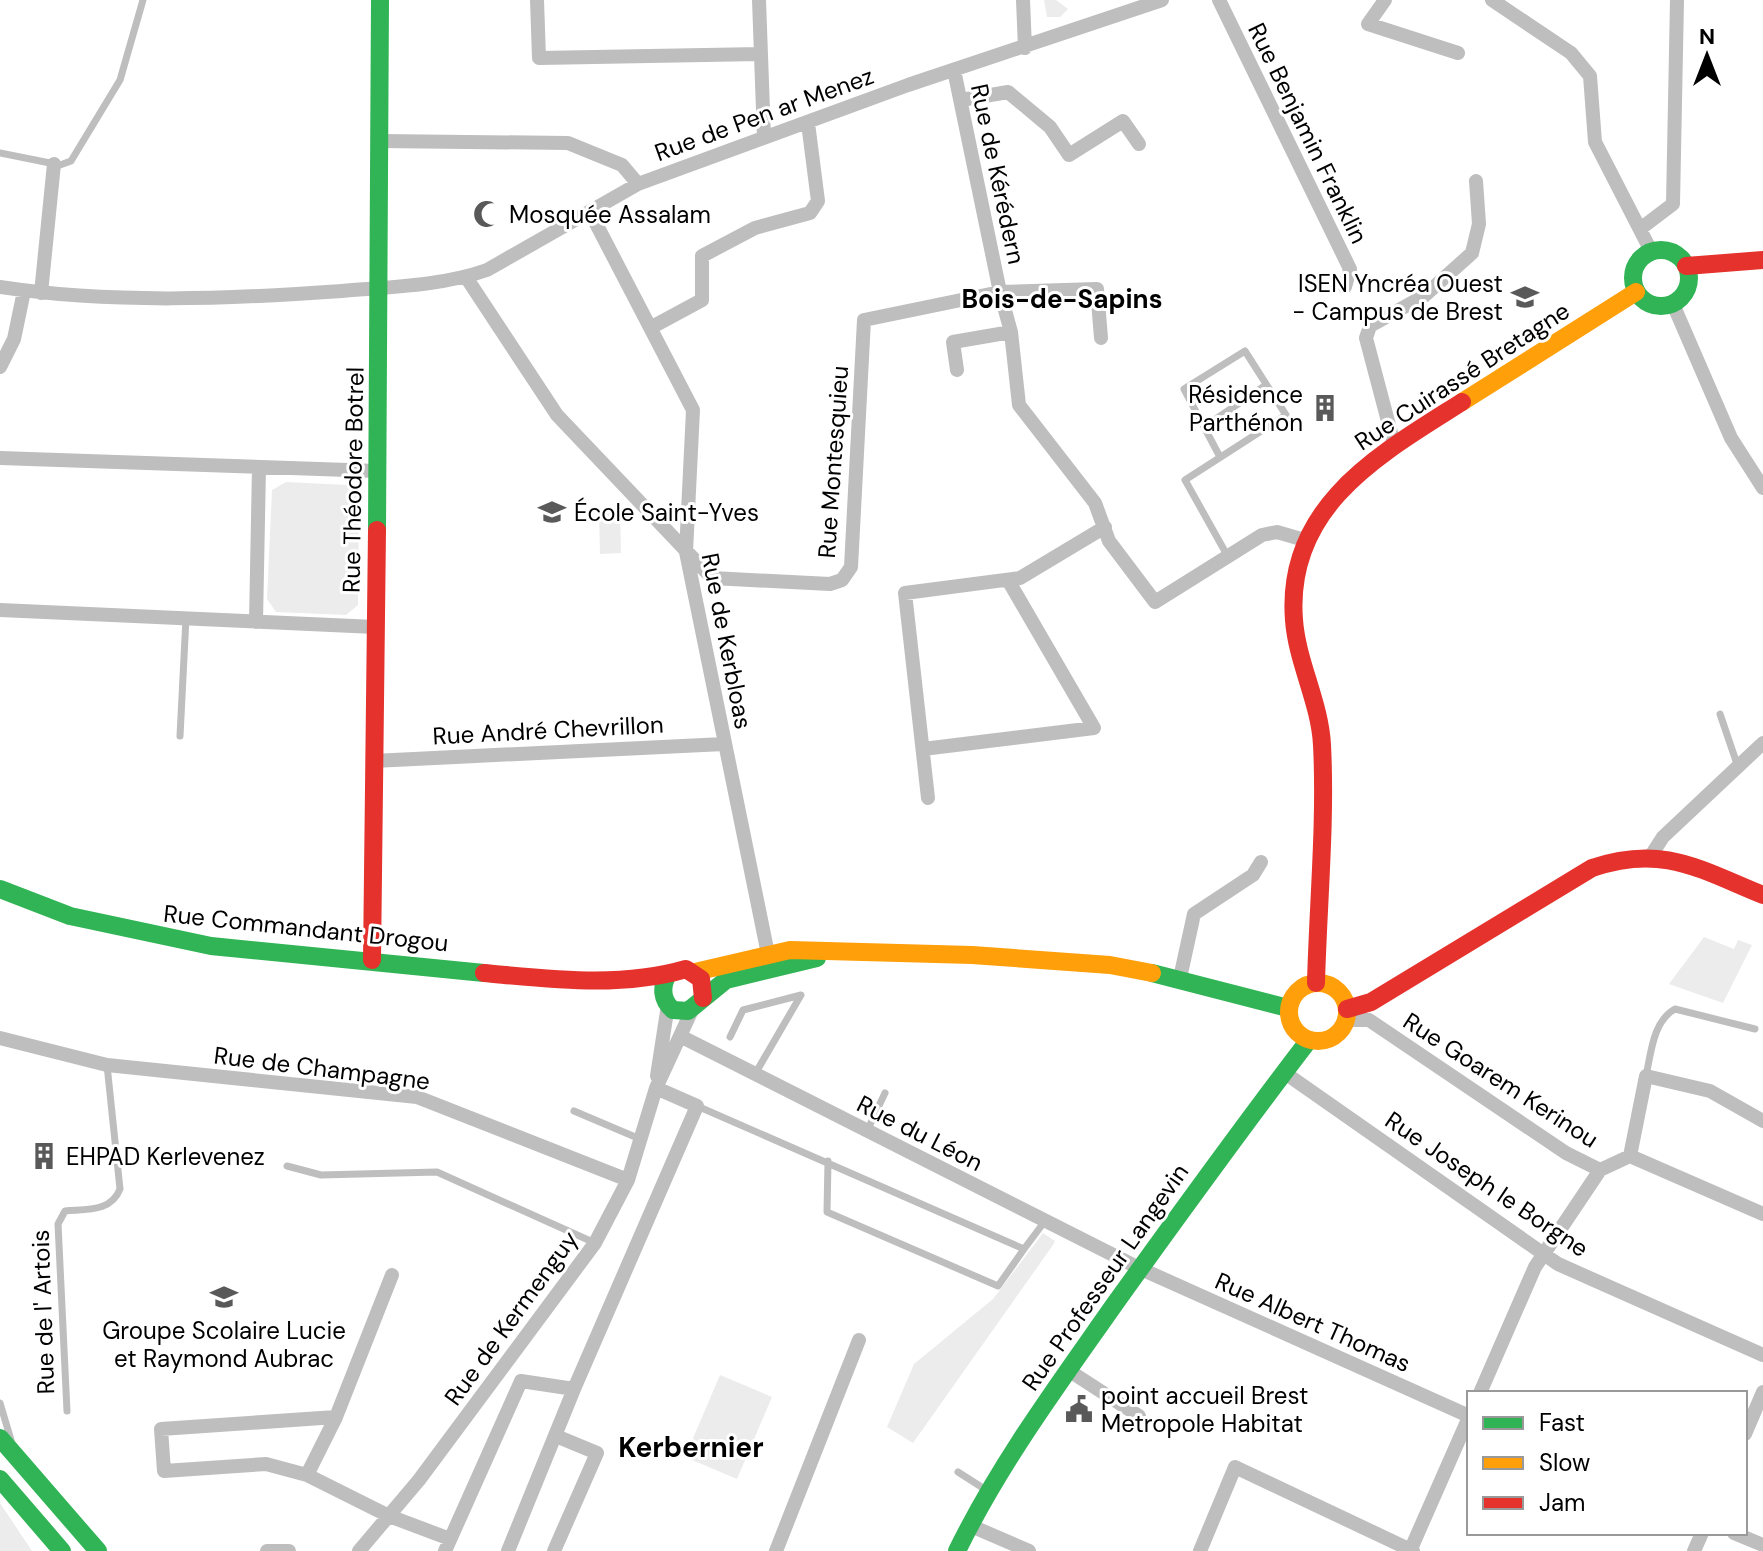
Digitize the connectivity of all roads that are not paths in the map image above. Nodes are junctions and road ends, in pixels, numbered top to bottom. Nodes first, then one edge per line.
1 (143, 0) edge
2 (380, 0) edge
3 (537, 0) edge
4 (759, 0) edge
5 (1023, 0) edge
6 (1162, 0) edge
7 (1219, 0) edge
8 (1385, 0) edge
9 (1492, 0) edge
10 (1677, 0) edge
11 (1025, 48) junction
12 (1458, 53) dead end
13 (760, 54) junction
14 (954, 70) junction
15 (961, 100) junction
16 (808, 123) junction
17 (764, 138) junction
18 (380, 141) junction
19 (1139, 144) dead end
20 (0, 153) edge
21 (54, 164) junction
22 (1476, 181) dead end
23 (638, 184) junction
24 (590, 212) junction
25 (1640, 229) junction
26 (1651, 251) junction
27 (1763, 260) edge
28 (1686, 266) junction
29 (466, 277) junction
30 (0, 287) edge
31 (1345, 287) dead end
32 (380, 288) junction
33 (24, 291) junction
34 (1000, 292) junction
35 (1636, 292) junction
36 (41, 293) junction
37 (1673, 304) junction
38 (864, 320) joint
39 (652, 327) junction
40 (1011, 332) junction
41 (1101, 338) dead end
42 (0, 367) edge
43 (957, 370) dead end
44 (1266, 385) junction
45 (1204, 427) junction
46 (1394, 444) junction
47 (1220, 457) junction
48 (0, 458) edge
49 (259, 467) junction
50 (377, 471) junction
51 (1763, 488) edge
52 (1105, 527) junction
53 (1308, 541) junction
54 (686, 552) junction
55 (1227, 555) junction
56 (1008, 580) junction
57 (0, 610) edge
58 (186, 618) junction
59 (256, 622) junction
60 (375, 627) junction
61 (1720, 714) dead end
62 (180, 736) dead end
63 (1763, 743) edge
64 (724, 744) junction
65 (923, 749) junction
66 (373, 761) junction
67 (1737, 764) junction
68 (928, 798) dead end
69 (1652, 854) junction
70 (1261, 862) dead end
71 (0, 889) edge
72 (1763, 895) edge
73 (841, 952) junction
74 (768, 954) junction
75 (372, 960) junction
76 (695, 972) junction
77 (668, 974) junction
78 (1180, 978) junction
79 (612, 981) junction
80 (1316, 983) junction
81 (665, 999) junction
82 (697, 1004) junction
83 (1288, 1008) junction
84 (1346, 1015) junction
85 (1755, 1029) dead end
86 (680, 1036) junction
87 (730, 1037) dead end
88 (0, 1038) edge
89 (1309, 1040) junction
90 (107, 1065) junction
91 (1285, 1073) junction
92 (755, 1074) junction
93 (1646, 1076) junction
94 (656, 1088) junction
95 (885, 1093) dead end
96 (697, 1106) junction
97 (574, 1111) dead end
98 (1763, 1121) edge
99 (867, 1131) junction
100 (640, 1139) junction
101 (1630, 1156) junction
102 (828, 1161) junction
103 (287, 1166) dead end
104 (1600, 1170) junction
105 (628, 1180) junction
106 (1763, 1214) edge
107 (1045, 1221) junction
108 (595, 1243) junction
109 (1024, 1249) junction
110 (1543, 1254) junction
111 (1139, 1268) junction
112 (392, 1275) dead end
113 (859, 1340) dead end
114 (1763, 1355) edge
115 (1068, 1370) junction
116 (497, 1376) junction
117 (521, 1381) junction
118 (574, 1389) junction
119 (1481, 1391) edge
120 (1763, 1392) edge
121 (0, 1403) edge
122 (67, 1411) dead end
123 (1467, 1415) edge
124 (1139, 1416) dead end
125 (336, 1417) junction
126 (1467, 1421) edge
127 (1747, 1429) edge
128 (556, 1436) junction
129 (0, 1438) edge
130 (25, 1467) junction
131 (958, 1472) dead end
132 (307, 1475) junction
133 (0, 1479) edge
134 (987, 1490) junction
135 (389, 1516) junction
136 (969, 1525) junction
137 (1739, 1535) edge
138 (447, 1545) edge
139 (1763, 1545) edge
140 (62, 1551) edge
141 (98, 1551) edge
142 (267, 1551) edge
143 (289, 1551) edge
144 (359, 1551) edge
145 (508, 1551) edge
146 (554, 1551) edge
147 (776, 1551) edge
148 (957, 1551) edge
149 (1029, 1551) edge
150 (1200, 1551) edge
151 (1411, 1551) edge

1 - 21 lane
2 - 18 street, Rue Théodore Botrel
3 - 13 street
4 - 13 street
5 - 11 street
6 - 11 street, Rue de Pen ar Menez
7 - 31 street, Rue Benjamin Franklin
8 - 12 street
9 - 25 street
10 - 25 street
11 - 14 street, Rue de Pen ar Menez
13 - 17 street
14 - 15 street, Rue de Kérédern
14 - 16 street, Rue de Pen ar Menez
15 - 19 street
15 - 34 street, Rue de Kérédern
16 - 17 street, Rue de Pen ar Menez
16 - 39 street
17 - 23 street, Rue de Pen ar Menez
18 - 23 street, Rue de Pen ar Menez
18 - 32 street, Rue Théodore Botrel
20 - 21 lane
21 - 36 street
22 - 46 street
23 - 24 street
24 - 29 street
24 - 39 street, Rue de Kerbloas
25 - 26 street
26 - 28 street
26 - 35 street
27 - 28 street
28 - 37 street
29 - 32 street
29 - 54 street
30 - 33 street
32 - 36 street
32 - 50 street, Rue Théodore Botrel
33 - 36 street
33 - 42 street
34 - 38 street, Rue de Kérédern
34 - 40 street
34 - 41 street
35 - 37 street
35 - 46 street, Rue Cuirassé Bretagne
37 - 51 street
38 - 54 street, Rue Montesquieu
39 - 54 street, Rue de Kerbloas
40 - 43 street
40 - 52 street
44 - 45 lane
44 - 45 lane
44 - 47 lane
45 - 47 lane
46 - 53 street, Rue Cuirassé Bretagne
47 - 55 lane
48 - 49 street
49 - 50 street
49 - 59 street
50 - 60 street, Rue Théodore Botrel
52 - 55 street
52 - 56 street
53 - 55 street
53 - 80 street, Rue Cuirassé Bretagne
54 - 64 street, Rue de Kerbloas
56 - 65 street
56 - 65 street
57 - 58 street
58 - 59 street
58 - 62 lane
59 - 60 street
60 - 66 street, Rue Théodore Botrel
61 - 67 lane
63 - 67 street
64 - 66 street, Rue André Chevrillon
64 - 74 street, Rue de Kerbloas
65 - 68 street
66 - 75 street, Rue Théodore Botrel
67 - 69 street
69 - 72 street
69 - 84 street
70 - 78 street
71 - 75 street, Rue Commandant Drogou
73 - 74 street
73 - 78 street
73 - 82 street
74 - 76 street
75 - 79 street, Rue Commandant Drogou
76 - 77 street
76 - 82 street
77 - 79 street, Rue Commandant Drogou
77 - 81 street
78 - 83 street
79 - 81 street, Rue Commandant Drogou
80 - 83 street
80 - 84 street
81 - 82 street
81 - 94 street, Rue de Kermenguy
82 - 86 street, Rue de Kermenguy
83 - 89 street
84 - 89 street
84 - 104 street, Rue Goarem Kerinou
85 - 93 lane
86 - 92 street, Rue du Léon
86 - 94 street, Rue de Kermenguy
87 - 92 lane
88 - 90 street, Rue de Champagne
89 - 91 street, Rue Professeur Langevin
90 - 105 street, Rue de Champagne
90 - 122 lane, Rue de l' Artois
91 - 110 street, Rue Joseph le Borgne
91 - 111 street, Rue Professeur Langevin
92 - 99 street, Rue du Léon
93 - 98 street
93 - 101 street
94 - 96 street
94 - 100 street, Rue de Kermenguy
95 - 99 lane
96 - 102 lane
96 - 118 street
97 - 100 lane
99 - 107 street, Rue du Léon
100 - 105 street, Rue de Kermenguy
101 - 104 street, Rue Goarem Kerinou
101 - 106 street
102 - 109 lane
102 - 109 lane
103 - 108 lane
104 - 110 street
105 - 108 street, Rue de Kermenguy
107 - 109 lane
107 - 111 street, Rue du Léon
108 - 116 street, Rue de Kermenguy
110 - 114 street, Rue Joseph le Borgne
110 - 119 street
111 - 115 street, Rue Professeur Langevin
111 - 123 street, Rue Albert Thomas
112 - 125 street
113 - 147 street
115 - 124 street
115 - 134 street, Rue Professeur Langevin
116 - 117 street
116 - 135 street, Rue de Kermenguy
117 - 118 street
117 - 138 street
118 - 128 street
120 - 127 street
121 - 130 lane
125 - 132 street
125 - 132 street
126 - 151 street
128 - 145 street
128 - 146 street
129 - 130 street
130 - 141 street
131 - 134 lane
132 - 135 street
133 - 140 street
134 - 136 street, Rue Professeur Langevin
135 - 138 street
135 - 144 street, Rue de Kermenguy
136 - 148 street, Rue Professeur Langevin
136 - 149 street
137 - 139 street
142 - 143 street
150 - 151 street

